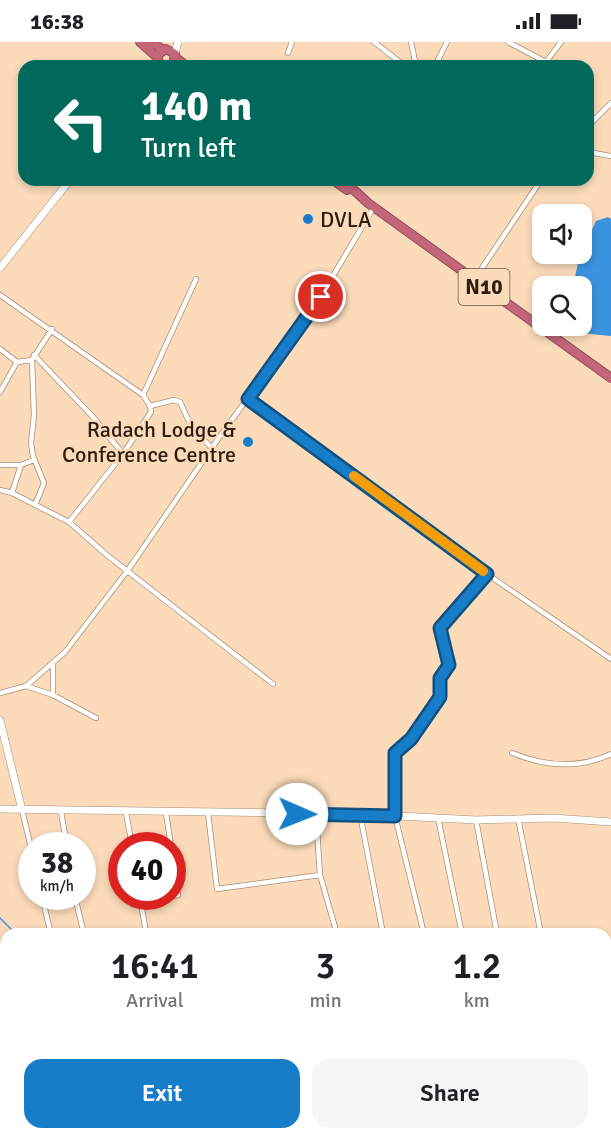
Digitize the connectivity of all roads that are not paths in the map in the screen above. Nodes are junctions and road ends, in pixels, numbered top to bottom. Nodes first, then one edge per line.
1 (140, 42) edge
2 (151, 42) edge
3 (178, 42) edge
4 (291, 42) edge
5 (374, 42) edge
6 (411, 42) edge
7 (447, 42) edge
8 (508, 42) edge
9 (561, 42) edge
10 (288, 53) dead end
11 (161, 56) edge
12 (175, 60) edge
13 (397, 60) edge
14 (415, 60) edge
15 (438, 60) edge
16 (537, 60) edge
17 (547, 60) edge
18 (611, 103) edge
19 (594, 120) edge
20 (594, 153) edge
21 (611, 156) edge
22 (65, 186) edge
23 (343, 186) edge
24 (350, 186) edge
25 (537, 186) edge
26 (357, 194) junction
27 (374, 207) junction
28 (0, 268) edge
29 (196, 279) dead end
30 (474, 280) junction
31 (0, 295) edge
32 (52, 329) junction
33 (0, 349) edge
34 (33, 357) junction
35 (17, 362) junction
36 (611, 378) edge
37 (0, 392) edge
38 (143, 395) junction
39 (248, 399) junction
40 (150, 406) junction
41 (212, 448) junction
42 (123, 454) junction
43 (34, 460) junction
44 (0, 465) edge
45 (21, 465) junction
46 (0, 490) edge
47 (12, 493) junction
48 (35, 505) junction
49 (69, 522) junction
50 (128, 570) junction
51 (487, 574) junction
52 (611, 660) edge
53 (53, 664) junction
54 (273, 684) dead end
55 (26, 686) junction
56 (0, 693) edge
57 (53, 695) junction
58 (96, 718) dead end
59 (0, 720) edge
60 (512, 753) dead end
61 (611, 754) edge
62 (0, 809) edge
63 (22, 810) junction
64 (61, 812) junction
65 (126, 812) junction
66 (165, 813) junction
67 (208, 813) junction
68 (316, 814) junction
69 (360, 814) junction
70 (395, 816) junction
71 (438, 818) junction
72 (518, 818) junction
73 (476, 820) junction
74 (611, 822) edge
75 (27, 832) edge
76 (65, 832) edge
77 (130, 832) edge
78 (168, 832) edge
79 (320, 875) junction
80 (45, 910) edge
81 (78, 910) edge
82 (143, 910) edge
83 (50, 928) edge
84 (83, 928) edge
85 (145, 928) edge
86 (335, 928) edge
87 (382, 928) edge
88 (423, 928) edge
89 (461, 928) edge
90 (496, 928) edge
91 (540, 928) edge

1 - 11 highway
2 - 11 highway
3 - 12 street
4 - 10 street
5 - 13 street
6 - 14 street
7 - 15 street
8 - 16 street
9 - 17 street
11 - 12 highway
18 - 19 street
20 - 21 street
22 - 28 street
23 - 26 highway, N10
24 - 26 highway, N10
25 - 30 street
26 - 27 highway, N10
27 - 30 highway, N10
27 - 39 street
29 - 38 street
30 - 36 highway, N10
31 - 32 street
32 - 34 street
32 - 38 street
33 - 35 street
34 - 35 street
34 - 42 street
34 - 43 street
35 - 37 street
38 - 40 street
39 - 41 street
39 - 51 street
40 - 41 street
40 - 42 street
41 - 50 street
42 - 49 street
43 - 45 street
43 - 48 street
44 - 45 street
45 - 47 street
46 - 47 street
47 - 48 street
48 - 49 street
49 - 50 street
50 - 53 street
50 - 54 street
51 - 52 street
51 - 70 street
53 - 55 street
53 - 57 street
55 - 56 street
55 - 57 street
57 - 58 street
59 - 63 street
60 - 61 street
62 - 63 street
63 - 64 street
63 - 75 street
64 - 65 street
64 - 76 street
65 - 66 street
65 - 77 street
66 - 67 street
66 - 78 street
67 - 68 street
67 - 79 street
68 - 69 street
68 - 79 street
69 - 70 street
69 - 87 street
70 - 71 street
70 - 88 street
71 - 73 street
71 - 89 street
72 - 73 street
72 - 74 street
72 - 91 street
73 - 90 street
79 - 86 street
80 - 83 street
81 - 84 street
82 - 85 street

